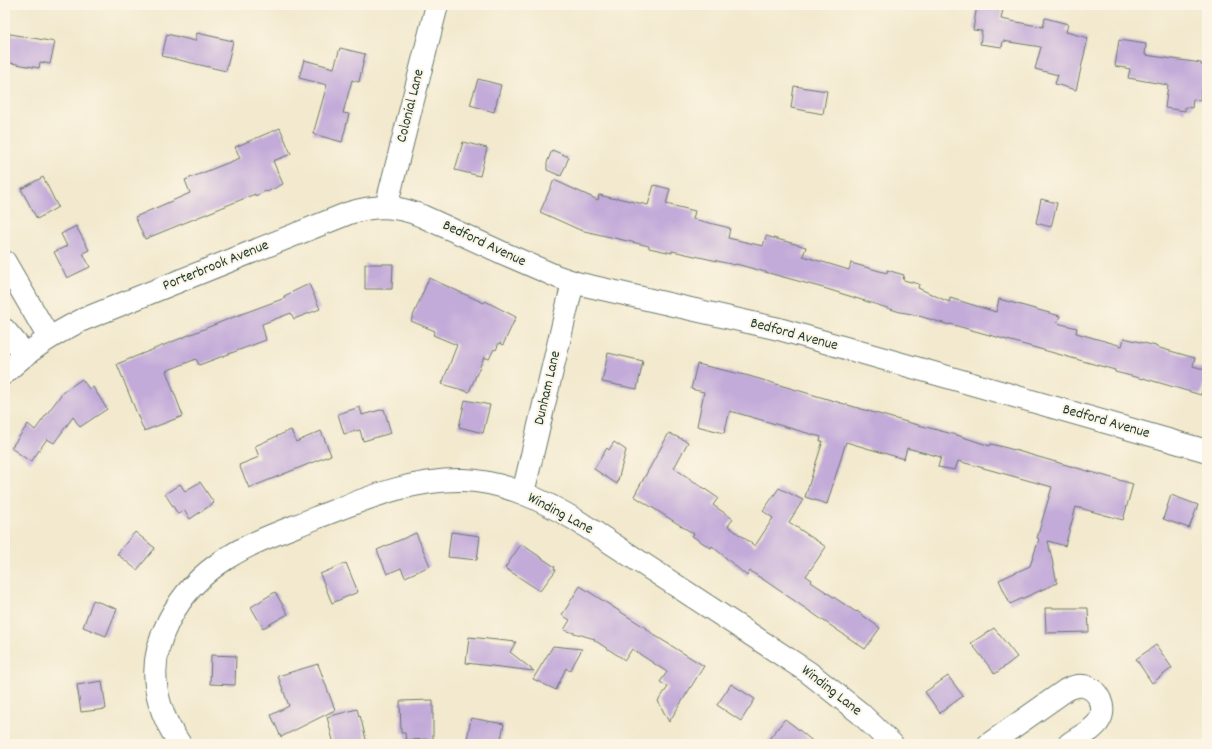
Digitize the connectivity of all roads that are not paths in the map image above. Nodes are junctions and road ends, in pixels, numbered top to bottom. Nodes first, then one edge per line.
1 (436, 5) edge
2 (386, 207) junction
3 (5, 262) edge
4 (572, 282) junction
5 (5, 330) edge
6 (49, 338) junction
7 (26, 355) junction
8 (5, 373) edge
9 (1207, 451) edge
10 (523, 493) junction
11 (180, 744) edge
12 (892, 744) edge
13 (989, 744) edge
14 (1069, 744) edge

1 - 2 street, Colonial Lane
2 - 4 street, Bedford Avenue
2 - 6 street, Porterbrook Avenue
3 - 6 street
4 - 9 street, Bedford Avenue
4 - 10 street, Dunham Lane
5 - 7 street
6 - 7 street, Porterbrook Avenue
7 - 8 street, Porterbrook Avenue
10 - 11 street, Winding Lane
10 - 12 street, Winding Lane
13 - 14 street

